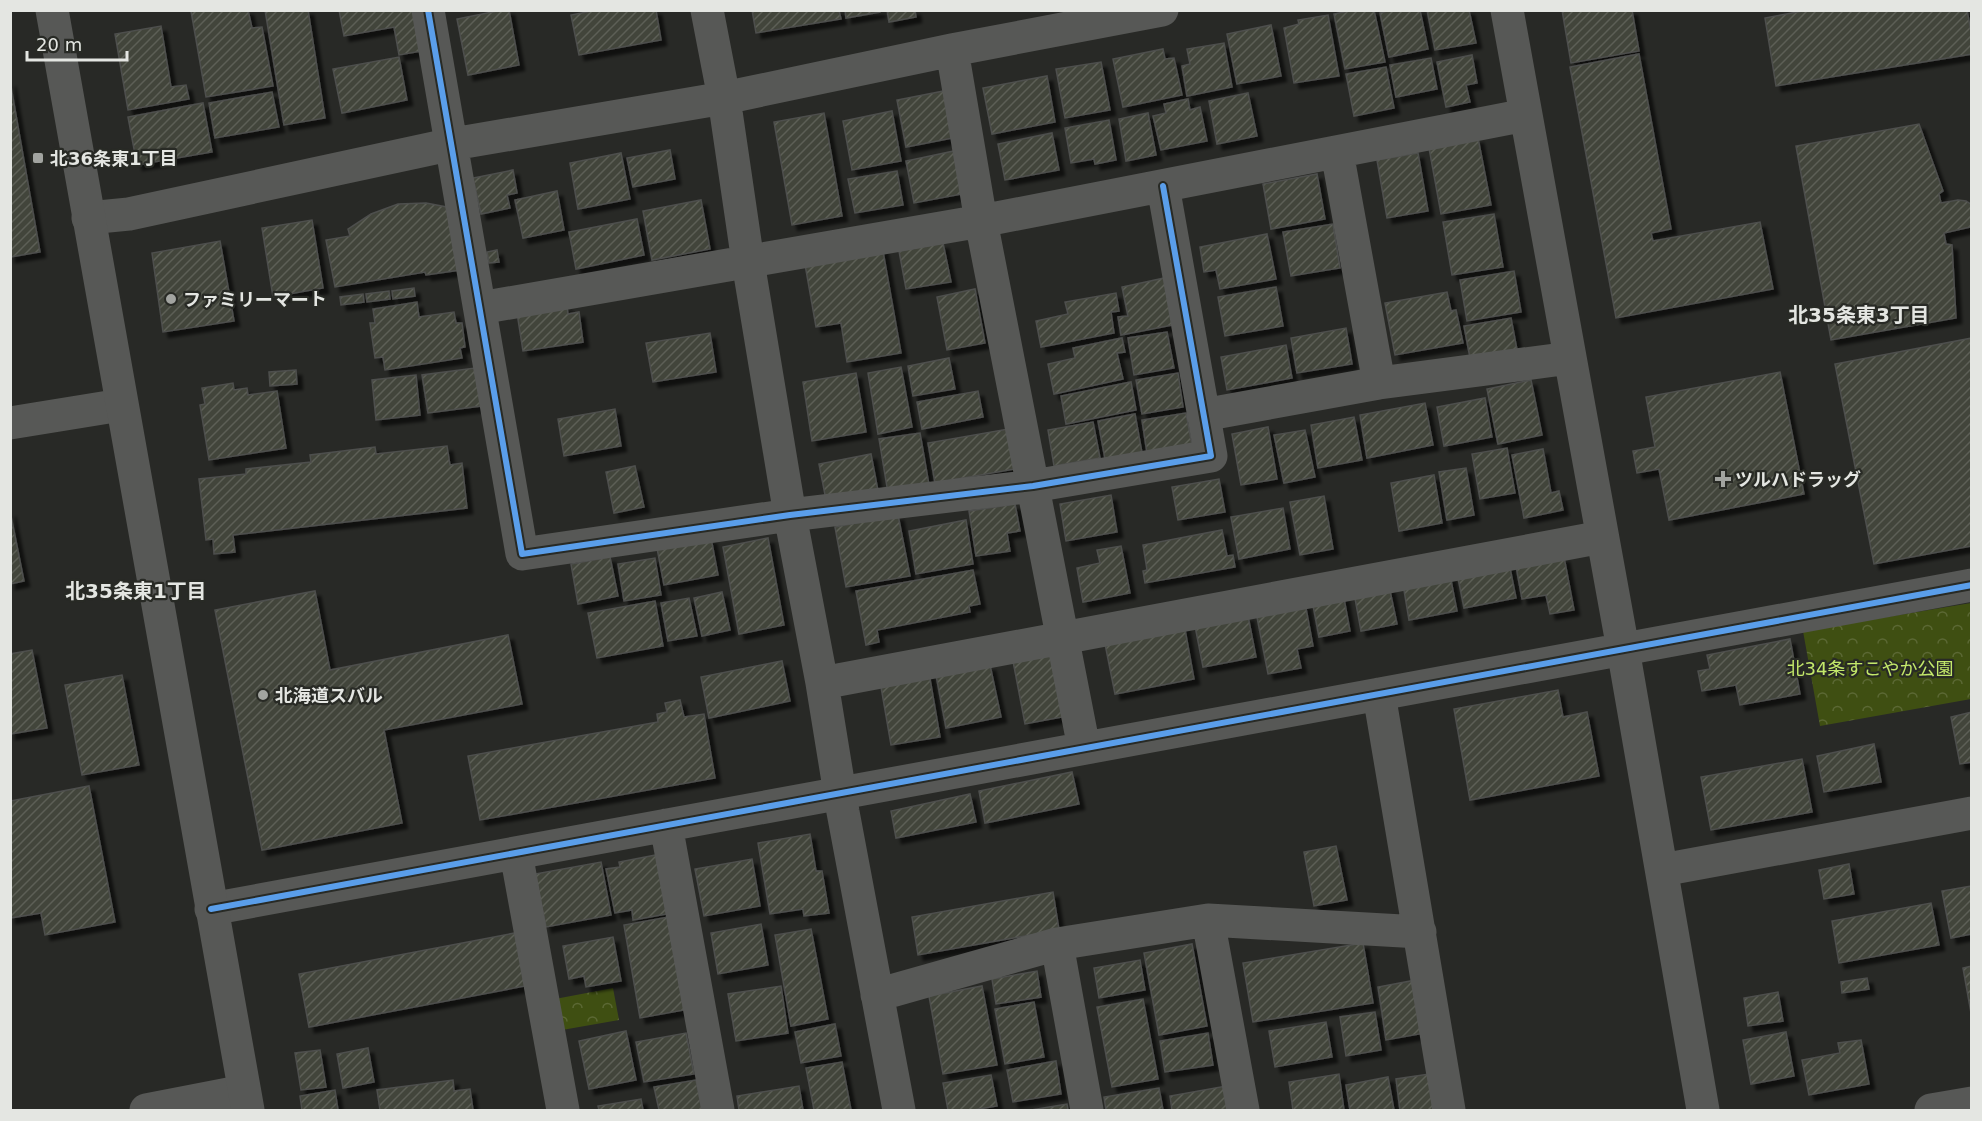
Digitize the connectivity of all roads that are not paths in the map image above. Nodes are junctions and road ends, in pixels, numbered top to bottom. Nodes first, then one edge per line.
1 (428, 10) edge
2 (707, 10) edge
3 (1162, 10) edge
4 (1507, 10) edge
5 (53, 11) edge
6 (952, 50) junction
7 (723, 98) junction
8 (1526, 114) junction
9 (453, 144) junction
10 (1337, 152) junction
11 (1163, 186) junction
12 (88, 218) junction
13 (981, 221) junction
14 (748, 262) junction
15 (480, 308) junction
16 (1570, 358) junction
17 (1379, 383) junction
18 (121, 405) junction
19 (1203, 415) junction
20 (10, 423) edge
21 (1033, 486) junction
22 (790, 515) junction
23 (1602, 537) junction
24 (1971, 585) edge
25 (1062, 638) junction
26 (1623, 649) junction
27 (822, 682) junction
28 (1379, 694) junction
29 (1084, 748) junction
30 (840, 793) junction
31 (1971, 813) edge
32 (666, 825) junction
33 (516, 853) junction
34 (1662, 870) junction
35 (211, 909) junction
36 (1208, 920) junction
37 (1420, 932) junction
38 (1057, 944) junction
39 (877, 995) junction
40 (246, 1101) edge
41 (1971, 1103) edge
42 (146, 1110) edge
43 (563, 1110) edge
44 (718, 1110) edge
45 (899, 1110) edge
46 (1087, 1110) edge
47 (1243, 1110) edge
48 (1449, 1110) edge
49 (1703, 1110) edge
50 (1931, 1110) edge

1 - 9 street
2 - 7 street
3 - 6 street
4 - 8 street
5 - 12 street
6 - 7 street
6 - 13 street
7 - 9 street
7 - 14 street
8 - 10 street
8 - 16 street
9 - 12 street
9 - 15 street
10 - 11 street
10 - 17 street
11 - 13 street
11 - 19 street
12 - 18 street
13 - 14 street
13 - 21 street
14 - 15 street
14 - 22 street
15 - 22 street
16 - 17 street
16 - 23 street
17 - 19 street
18 - 20 street
18 - 35 street
19 - 21 street
21 - 22 street
21 - 25 street
22 - 27 street
23 - 25 street
23 - 26 street
24 - 26 street
25 - 27 street
25 - 29 street
26 - 28 street
26 - 34 street
27 - 30 street
28 - 29 street
28 - 37 street
29 - 30 street
30 - 32 street
30 - 39 street
31 - 34 street
32 - 33 street
32 - 44 street
33 - 35 street
33 - 43 street
34 - 49 street
35 - 40 street
36 - 37 street
36 - 38 street
36 - 47 street
37 - 48 street
38 - 39 street
38 - 46 street
39 - 45 street
40 - 42 street
41 - 50 street

